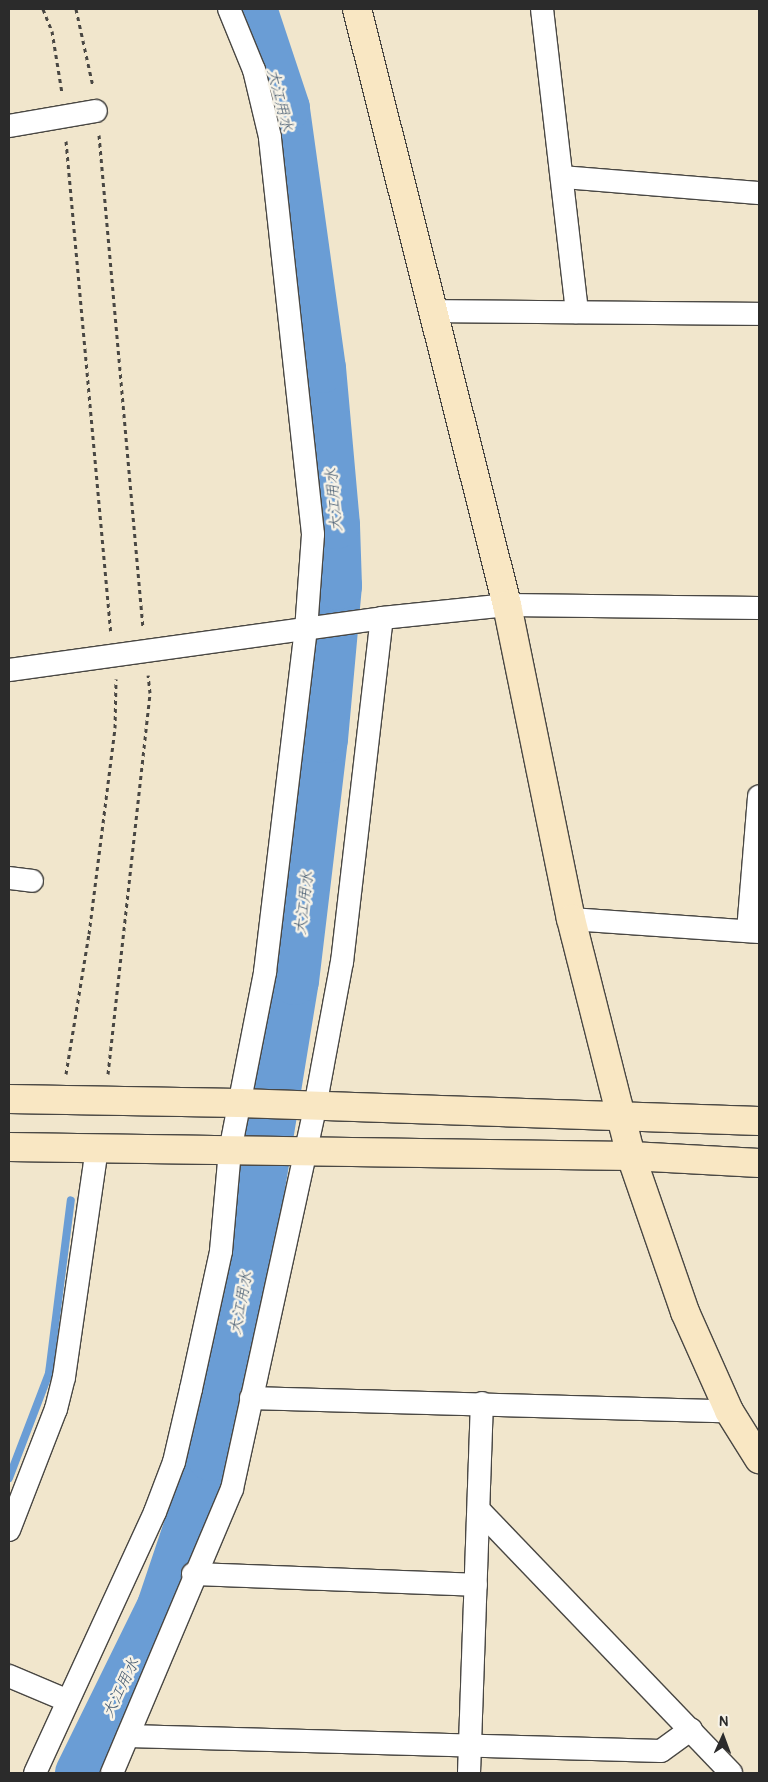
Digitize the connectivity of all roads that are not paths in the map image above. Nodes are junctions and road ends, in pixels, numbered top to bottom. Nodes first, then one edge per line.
1 (228, 9) edge
2 (357, 9) edge
3 (542, 9) edge
4 (96, 111) road end
5 (9, 126) edge
6 (563, 177) junction
7 (759, 193) edge
8 (433, 310) junction
9 (577, 312) junction
10 (759, 314) edge
11 (507, 606) junction
12 (759, 608) edge
13 (375, 619) junction
14 (309, 629) junction
15 (9, 670) edge
16 (759, 796) edge
17 (9, 878) edge
18 (32, 881) dead end
19 (571, 919) junction
20 (753, 932) edge
21 (9, 1099) edge
22 (243, 1103) junction
23 (309, 1107) junction
24 (619, 1114) junction
25 (759, 1121) edge
26 (9, 1147) edge
27 (97, 1149) junction
28 (234, 1151) junction
29 (299, 1153) junction
30 (631, 1156) junction
31 (759, 1163) edge
32 (251, 1398) junction
33 (482, 1403) junction
34 (729, 1411) junction
35 (759, 1459) edge
36 (479, 1510) junction
37 (9, 1530) edge
38 (194, 1574) junction
39 (476, 1585) junction
40 (9, 1676) edge
41 (66, 1700) junction
42 (690, 1729) junction
43 (128, 1736) junction
44 (470, 1744) junction
45 (35, 1773) edge
46 (112, 1773) edge
47 (469, 1773) edge
48 (731, 1773) edge

1 - 14 street
2 - 8 street
3 - 6 street
4 - 5 street
6 - 7 street
6 - 9 street
8 - 9 street
8 - 11 street
9 - 10 street
11 - 12 street
11 - 13 street
11 - 19 street
13 - 14 street
13 - 23 street
14 - 15 street
14 - 22 street
16 - 20 street
17 - 18 street
19 - 20 street
19 - 24 street
21 - 22 street
22 - 23 street
22 - 28 street
23 - 24 street
23 - 29 street
24 - 25 street
24 - 30 street
26 - 27 street
27 - 28 street
27 - 37 street
28 - 29 street
28 - 41 street
29 - 30 street
29 - 32 street
30 - 31 street
30 - 34 street
32 - 33 street
32 - 38 street
33 - 34 street
33 - 36 street
34 - 35 street
36 - 39 street
36 - 42 street
38 - 39 street
38 - 43 street
39 - 44 street
40 - 41 street
41 - 45 street
42 - 44 street
42 - 48 street
43 - 44 street
43 - 46 street
44 - 47 street

